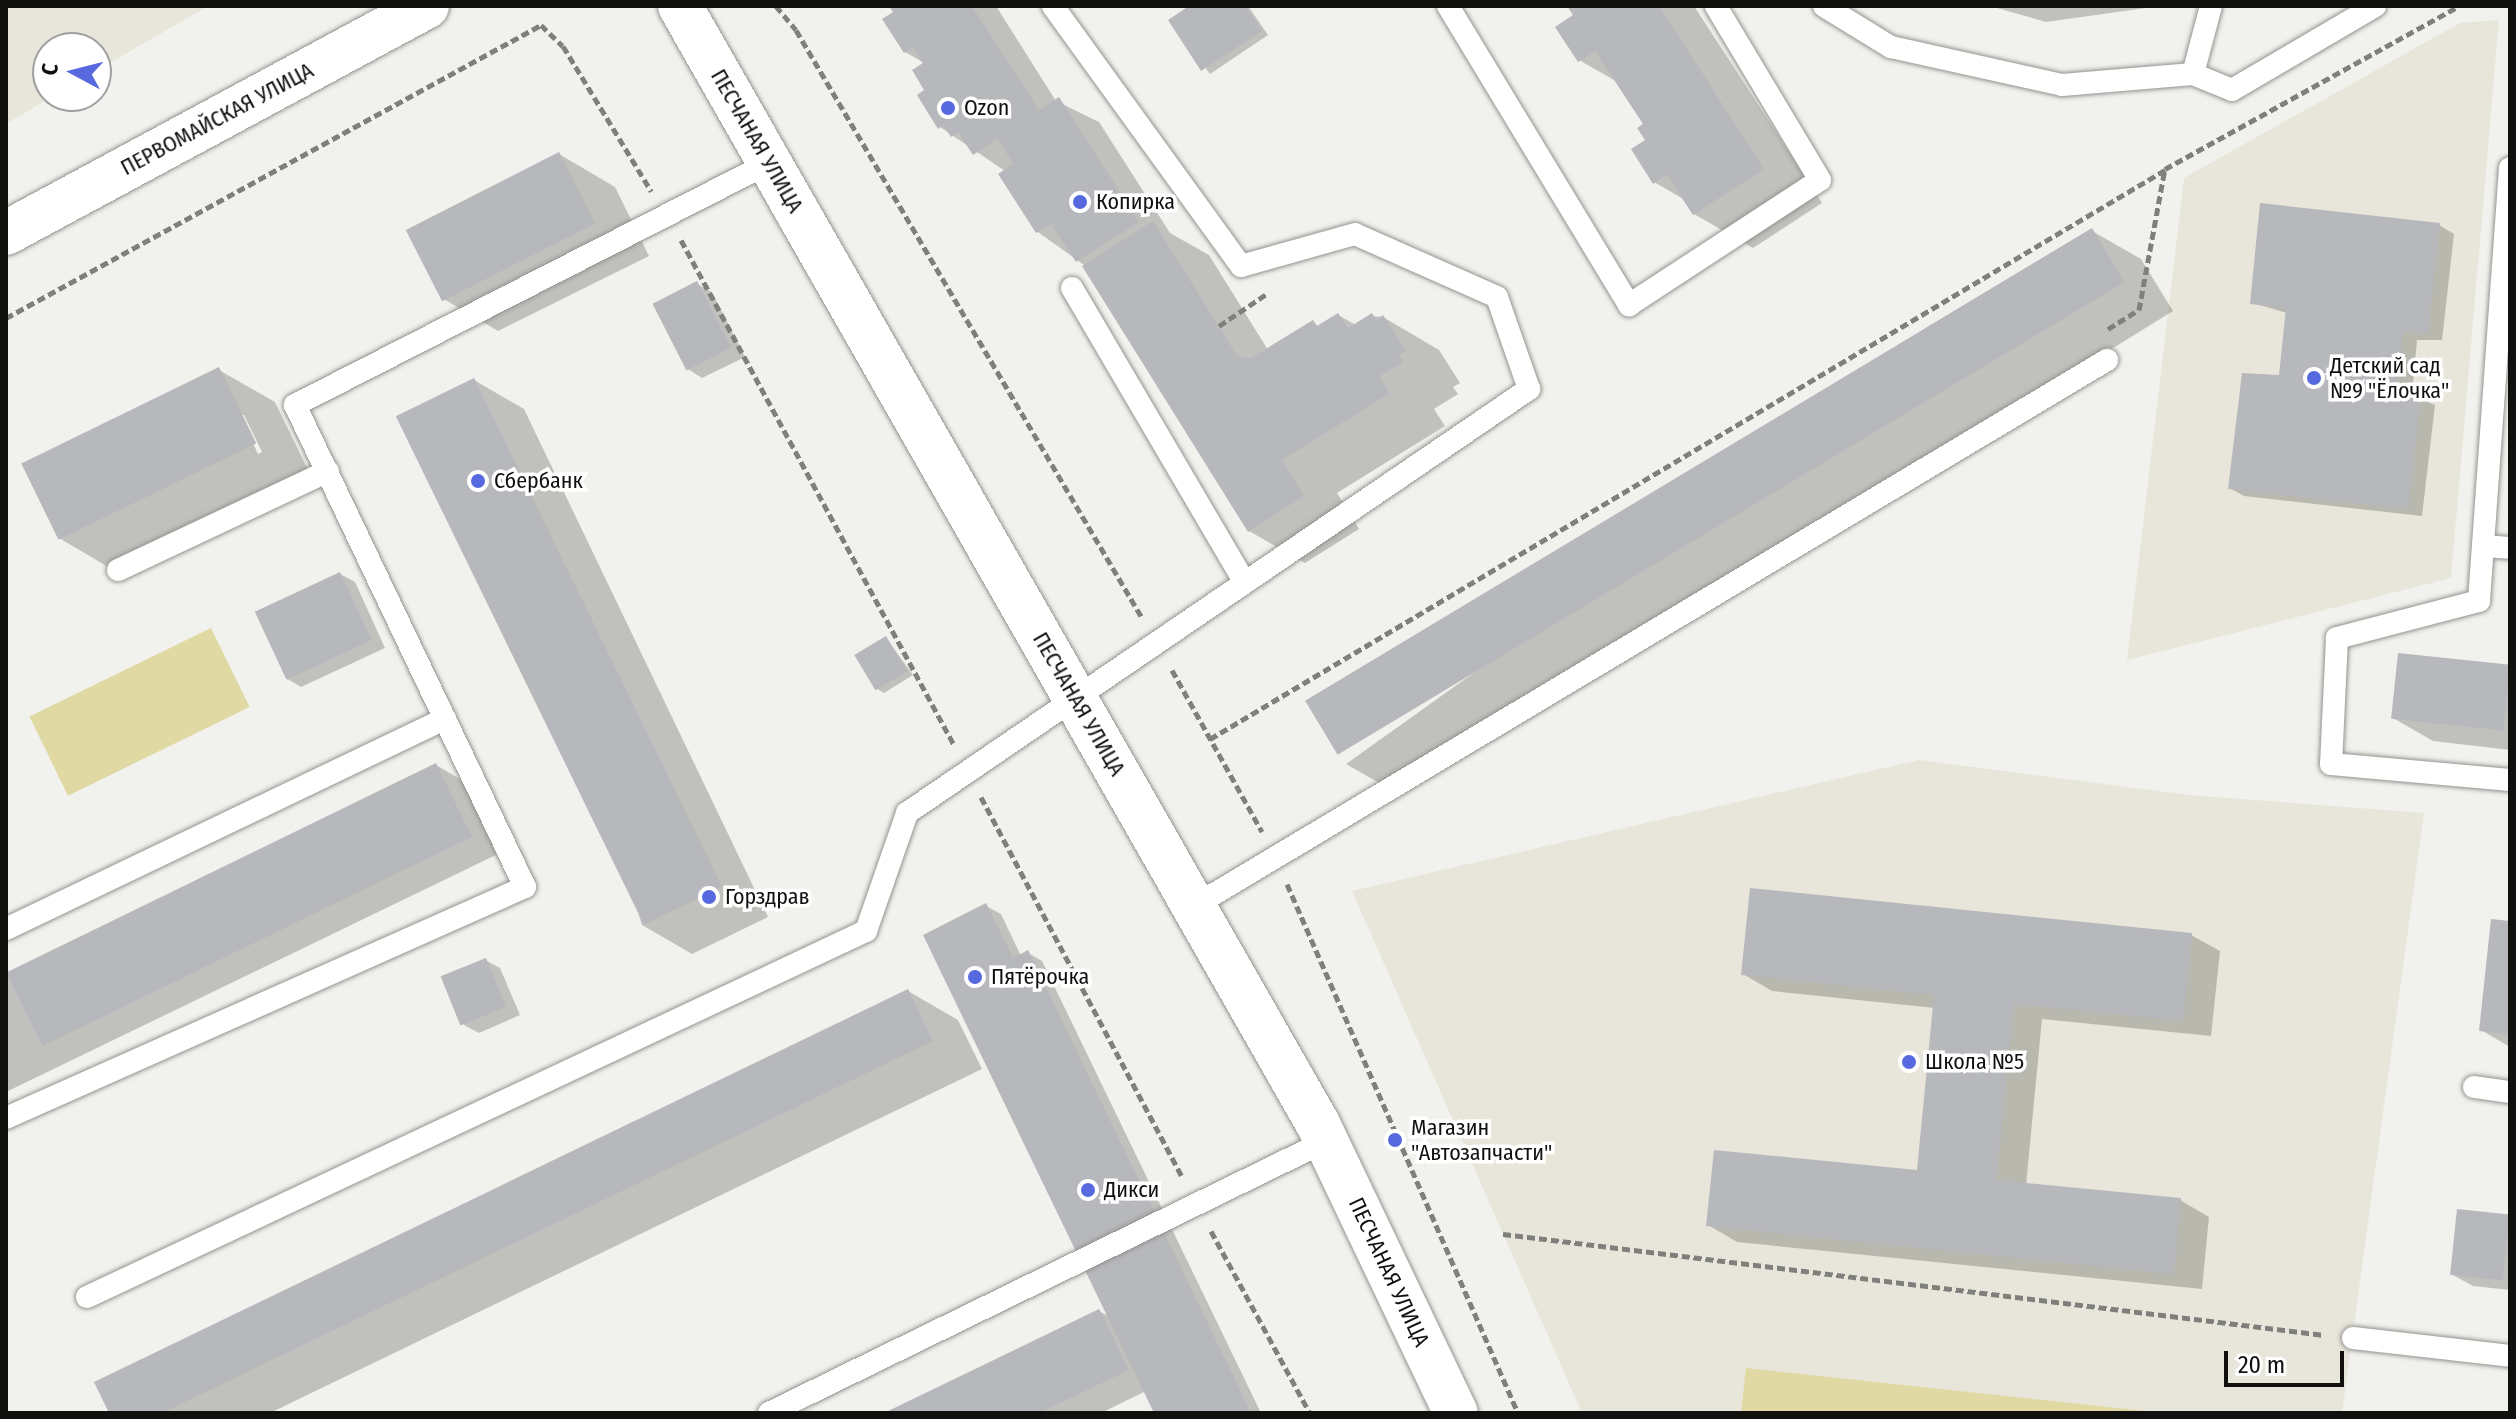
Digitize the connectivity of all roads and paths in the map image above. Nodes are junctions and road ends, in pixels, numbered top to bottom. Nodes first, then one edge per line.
1 (427, 6) edge
2 (680, 6) edge
3 (776, 6) edge
4 (1053, 6) edge
5 (1448, 6) edge
6 (1716, 6) edge
7 (1824, 6) edge
8 (2211, 6) edge
9 (2375, 6) edge
10 (2459, 6) edge
11 (2449, 9) edge
12 (2193, 74) junction
13 (769, 163) junction
14 (2510, 168) edge
15 (2165, 169) junction
16 (666, 216) junction
17 (6, 233) edge
18 (1072, 288) dead end
19 (6, 318) edge
20 (2098, 334) dead end
21 (2504, 338) edge
22 (2107, 360) dead end
23 (328, 471) junction
24 (2483, 546) junction
25 (2510, 548) edge
26 (118, 570) dead end
27 (1244, 581) junction
28 (1155, 640) junction
29 (1074, 695) junction
30 (445, 719) junction
31 (1210, 739) junction
32 (967, 771) junction
33 (2510, 780) edge
34 (1276, 824) dead end
35 (1262, 833) junction
36 (1276, 857) junction
37 (1194, 906) junction
38 (6, 929) edge
39 (2474, 1087) dead end
40 (2510, 1092) edge
41 (6, 1118) edge
42 (1326, 1141) junction
43 (1197, 1205) junction
44 (1503, 1234) dead end
45 (87, 1297) dead end
46 (2353, 1338) joint
47 (2510, 1356) edge
48 (769, 1413) edge
49 (1310, 1413) edge
50 (1456, 1413) edge
51 (1518, 1413) edge

1 - 17 street, ПЕРВОМАЙСКАЯ УЛИЦА
2 - 13 street, ПЕСЧАНАЯ УЛИЦА
3 - 28 path
4 - 27 lane
5 - 6 lane
7 - 12 lane
8 - 12 lane
9 - 12 lane
10 - 11 path
11 - 15 path
13 - 16 lane
13 - 29 street, ПЕСЧАНАЯ УЛИЦА
14 - 21 lane
15 - 20 path
15 - 31 path
16 - 19 path
16 - 23 lane
16 - 32 path
18 - 27 lane
21 - 24 lane
22 - 36 lane
23 - 26 lane
23 - 30 lane
24 - 25 lane
24 - 33 lane
27 - 28 lane
28 - 29 lane
28 - 31 path
29 - 32 lane
29 - 37 street, ПЕСЧАНАЯ УЛИЦА
30 - 38 lane
30 - 41 lane
31 - 35 path
32 - 43 path
32 - 45 lane
34 - 35 path
35 - 36 path
36 - 37 lane
36 - 51 path
37 - 42 street, ПЕСЧАНАЯ УЛИЦА
39 - 40 lane
42 - 43 lane
42 - 50 street, ПЕСЧАНАЯ УЛИЦА
43 - 48 lane
43 - 49 path
44 - 46 path
46 - 47 lane

